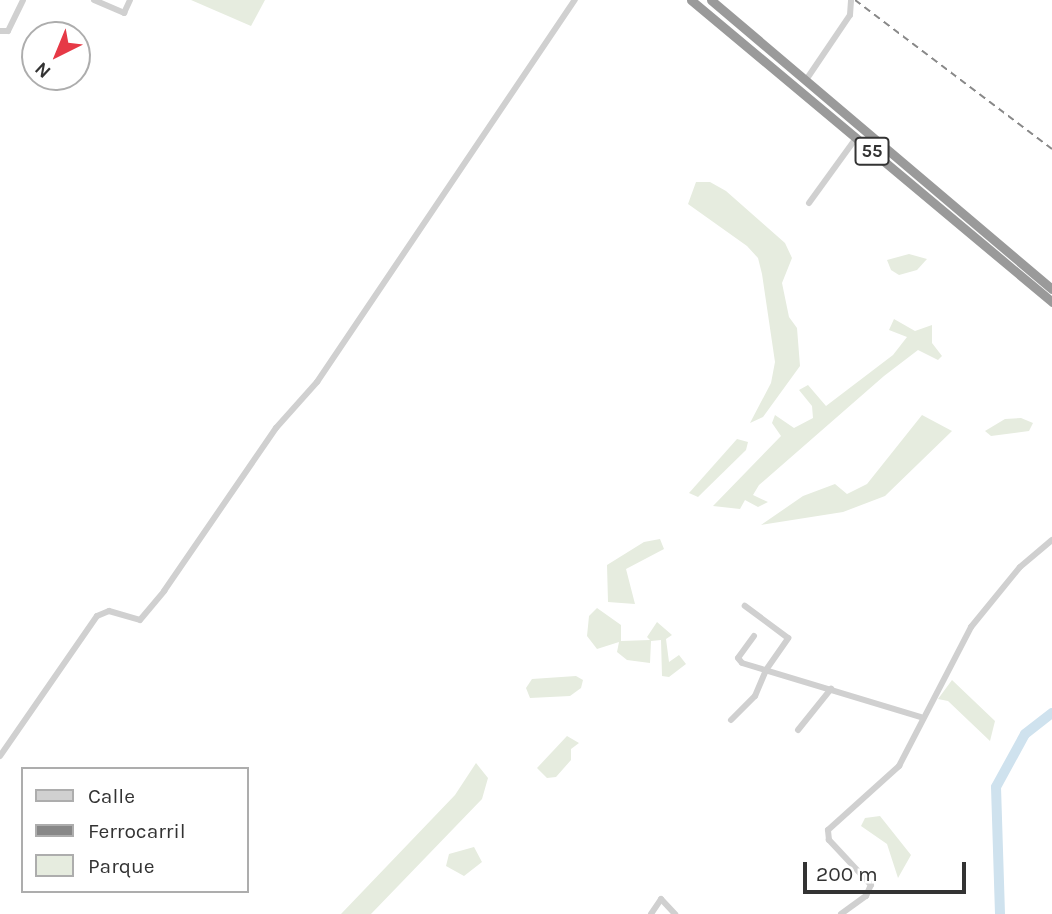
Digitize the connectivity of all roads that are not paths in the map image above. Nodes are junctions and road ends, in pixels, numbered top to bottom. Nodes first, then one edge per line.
1 (23, 0) edge
2 (94, 0) edge
3 (130, 0) edge
4 (575, 0) edge
5 (691, 0) edge
6 (711, 0) edge
7 (852, 0) edge
8 (2, 32) edge
9 (806, 80) junction
10 (856, 138) junction
11 (809, 203) dead end
12 (1052, 289) edge
13 (1052, 302) edge
14 (1052, 540) edge
15 (745, 606) dead end
16 (754, 636) dead end
17 (766, 670) junction
18 (831, 689) junction
19 (921, 717) junction
20 (731, 720) dead end
21 (798, 730) dead end
22 (0, 756) edge
23 (651, 914) edge
24 (675, 914) edge
25 (841, 914) edge

1 - 8 street
2 - 3 street
4 - 22 street
5 - 10 highway, 55
6 - 9 highway, 55
7 - 9 street
9 - 12 highway, 55
10 - 11 street
10 - 13 highway, 55
14 - 19 street
15 - 17 street
16 - 17 street
17 - 18 street
17 - 20 street
18 - 19 street
18 - 21 street
19 - 25 street
23 - 24 street

